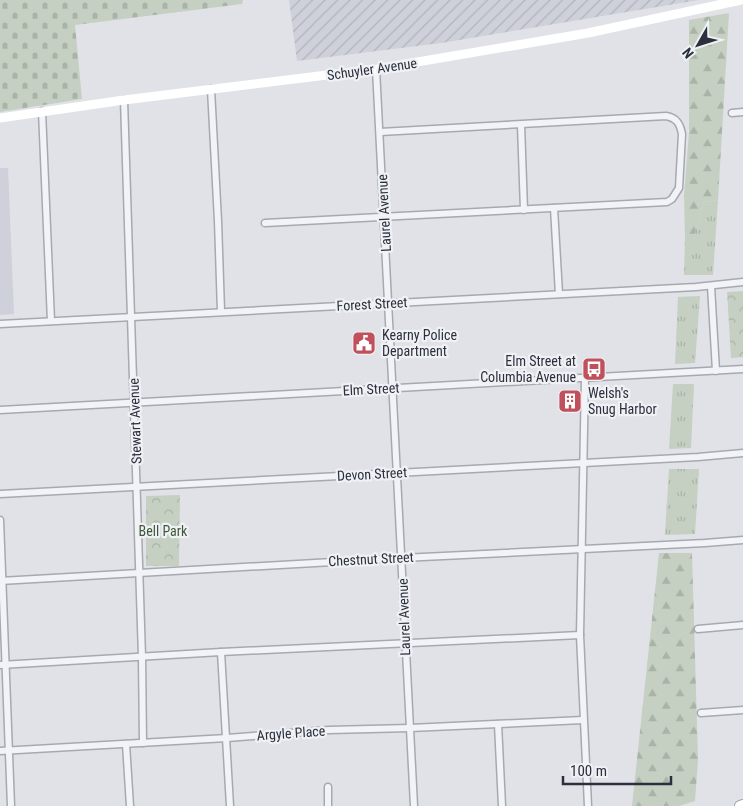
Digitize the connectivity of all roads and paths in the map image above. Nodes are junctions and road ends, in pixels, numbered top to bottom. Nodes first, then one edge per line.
1 (741, 0) edge
2 (376, 69) junction
3 (211, 89) junction
4 (124, 100) junction
5 (42, 111) junction
6 (743, 112) edge
7 (732, 113) dead end
8 (0, 118) edge
9 (521, 125) junction
10 (380, 132) junction
11 (554, 208) junction
12 (524, 210) junction
13 (384, 216) junction
14 (265, 223) dead end
15 (743, 282) edge
16 (711, 286) junction
17 (559, 294) junction
18 (389, 303) junction
19 (220, 311) junction
20 (131, 316) junction
21 (51, 320) junction
22 (0, 324) edge
23 (743, 369) edge
24 (716, 371) junction
25 (586, 378) junction
26 (392, 388) junction
27 (134, 402) junction
28 (0, 410) edge
29 (743, 453) edge
30 (584, 463) junction
31 (396, 473) junction
32 (136, 487) junction
33 (0, 494) edge
34 (0, 520) edge
35 (743, 540) edge
36 (582, 550) junction
37 (402, 558) junction
38 (139, 572) junction
39 (1, 581) edge
40 (743, 625) edge
41 (698, 629) dead end
42 (580, 635) junction
43 (404, 644) junction
44 (221, 652) junction
45 (142, 657) junction
46 (3, 665) edge
47 (743, 710) edge
48 (701, 713) dead end
49 (583, 720) junction
50 (498, 724) junction
51 (410, 728) junction
52 (227, 738) junction
53 (143, 743) junction
54 (126, 744) junction
55 (0, 751) edge
56 (9, 751) junction
57 (328, 787) dead end
58 (11, 806) edge
59 (130, 806) edge
60 (230, 806) edge
61 (328, 806) edge
62 (414, 806) edge
63 (502, 806) edge
64 (588, 806) edge

1 - 2 main road, Schuyler Avenue
2 - 3 main road, Schuyler Avenue
2 - 10 street, Laurel Avenue
3 - 4 main road, Schuyler Avenue
3 - 19 street
4 - 5 main road, Schuyler Avenue
4 - 20 street, Stewart Avenue
5 - 8 main road, Schuyler Avenue
5 - 21 street
6 - 7 street
9 - 10 street
9 - 11 street
9 - 12 street
10 - 13 street, Laurel Avenue
11 - 12 street
11 - 17 street
12 - 13 street
13 - 14 street
13 - 18 street, Laurel Avenue
15 - 16 street, Forest Street
16 - 17 street, Forest Street
16 - 24 street
17 - 18 street, Forest Street
18 - 19 street, Forest Street
18 - 26 street, Laurel Avenue
19 - 20 street, Forest Street
20 - 21 street, Forest Street
20 - 27 street, Stewart Avenue
21 - 22 street, Forest Street
23 - 24 street, Elm Street
24 - 25 street, Elm Street
25 - 26 street, Elm Street
25 - 30 street
26 - 27 street, Elm Street
26 - 31 street, Laurel Avenue
27 - 28 street, Elm Street
27 - 32 street, Stewart Avenue
29 - 30 street, Devon Street
30 - 31 street, Devon Street
30 - 36 street
31 - 32 street, Devon Street
31 - 37 street, Laurel Avenue
32 - 33 street, Devon Street
32 - 38 street, Stewart Avenue
34 - 39 street
35 - 36 street, Chestnut Street
36 - 37 street, Chestnut Street
36 - 42 street
37 - 38 street, Chestnut Street
37 - 43 street, Laurel Avenue
38 - 39 street, Chestnut Street
38 - 45 street, Stewart Avenue
39 - 46 street
40 - 41 street
42 - 43 street
42 - 49 street
43 - 44 street
43 - 51 street, Laurel Avenue
44 - 45 street
44 - 52 street
45 - 46 street
45 - 53 street, Stewart Avenue
46 - 56 street
47 - 48 street
49 - 50 street, Argyle Place
49 - 64 street
50 - 51 street, Argyle Place
50 - 63 street
51 - 52 street, Argyle Place
51 - 62 street, Laurel Avenue
52 - 53 street, Argyle Place
52 - 60 street
53 - 54 street, Argyle Place
54 - 56 street, Argyle Place
54 - 59 street
55 - 56 street, Argyle Place
56 - 58 street
57 - 61 street

